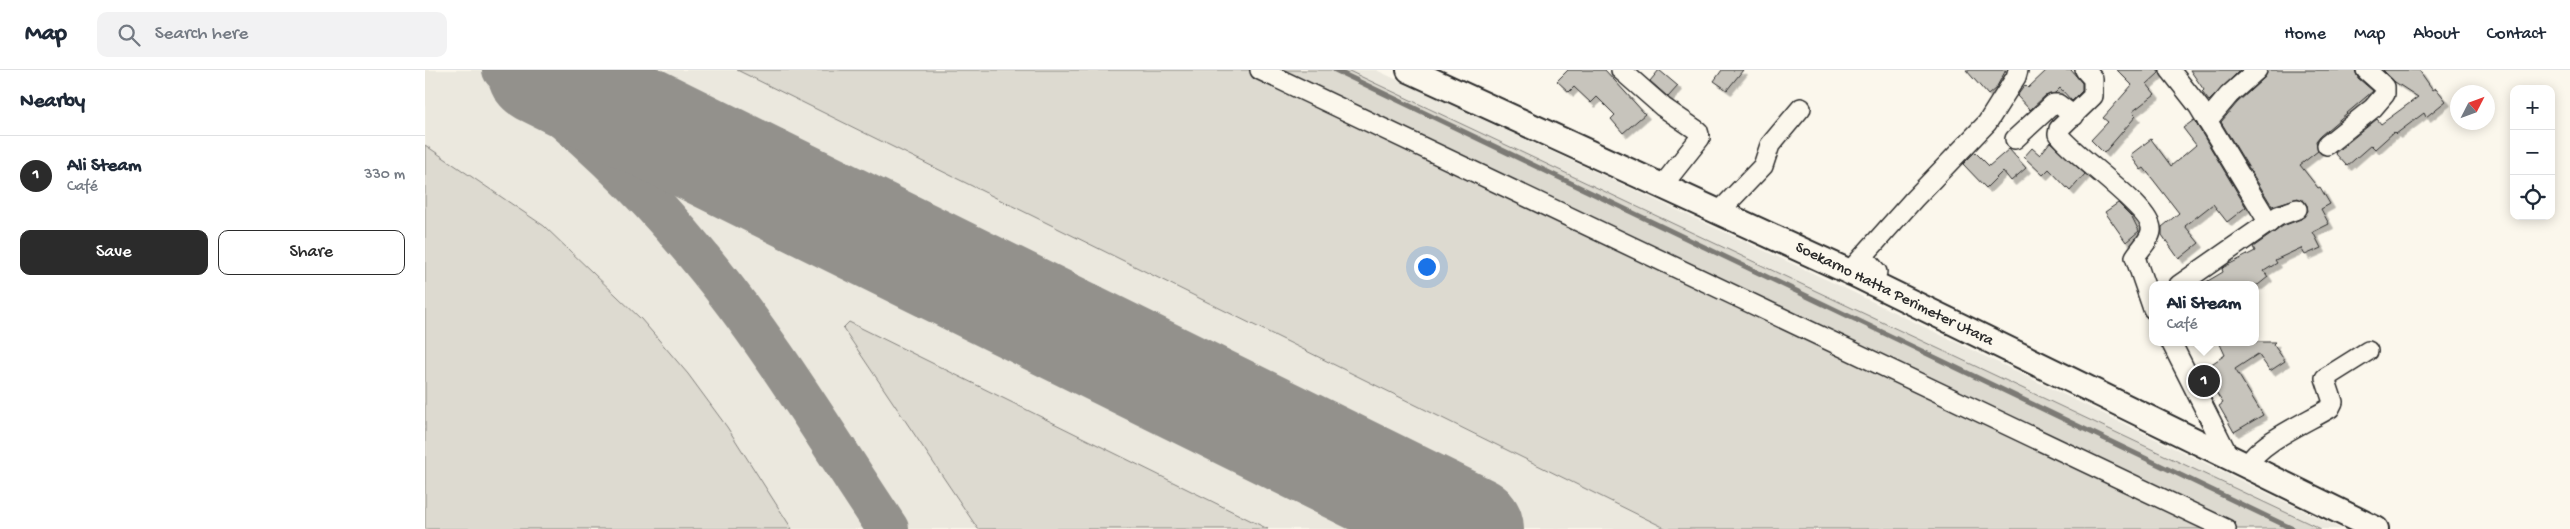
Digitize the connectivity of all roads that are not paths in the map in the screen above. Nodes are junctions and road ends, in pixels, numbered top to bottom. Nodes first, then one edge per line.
1 (1260, 70) edge
2 (1409, 70) edge
3 (1621, 70) edge
4 (2018, 70) edge
5 (2085, 70) edge
6 (2170, 70) edge
7 (2257, 70) edge
8 (2366, 70) edge
9 (1801, 108) dead end
10 (2074, 116) junction
11 (2207, 121) junction
12 (2015, 139) dead end
13 (2327, 144) dead end
14 (1662, 186) junction
15 (2297, 209) dead end
16 (1718, 213) junction
17 (2269, 223) junction
18 (1859, 271) junction
19 (2185, 281) edge
20 (2149, 295) edge
21 (2173, 346) edge
22 (2369, 351) dead end
23 (2239, 463) junction
24 (2226, 529) edge
25 (2376, 529) edge

1 - 24 street
2 - 14 main road, Soekarno Hatta Perimeter Utara
3 - 14 street
4 - 18 street
5 - 10 street
6 - 11 street
7 - 11 street
8 - 13 street
9 - 16 street
10 - 12 street
10 - 20 street
11 - 17 street
14 - 16 main road, Soekarno Hatta Perimeter Utara
15 - 17 street
16 - 18 main road, Soekarno Hatta Perimeter Utara
17 - 19 street
18 - 23 main road, Soekarno Hatta Perimeter Utara
21 - 23 street
22 - 23 street
23 - 25 main road, Soekarno Hatta Perimeter Utara

